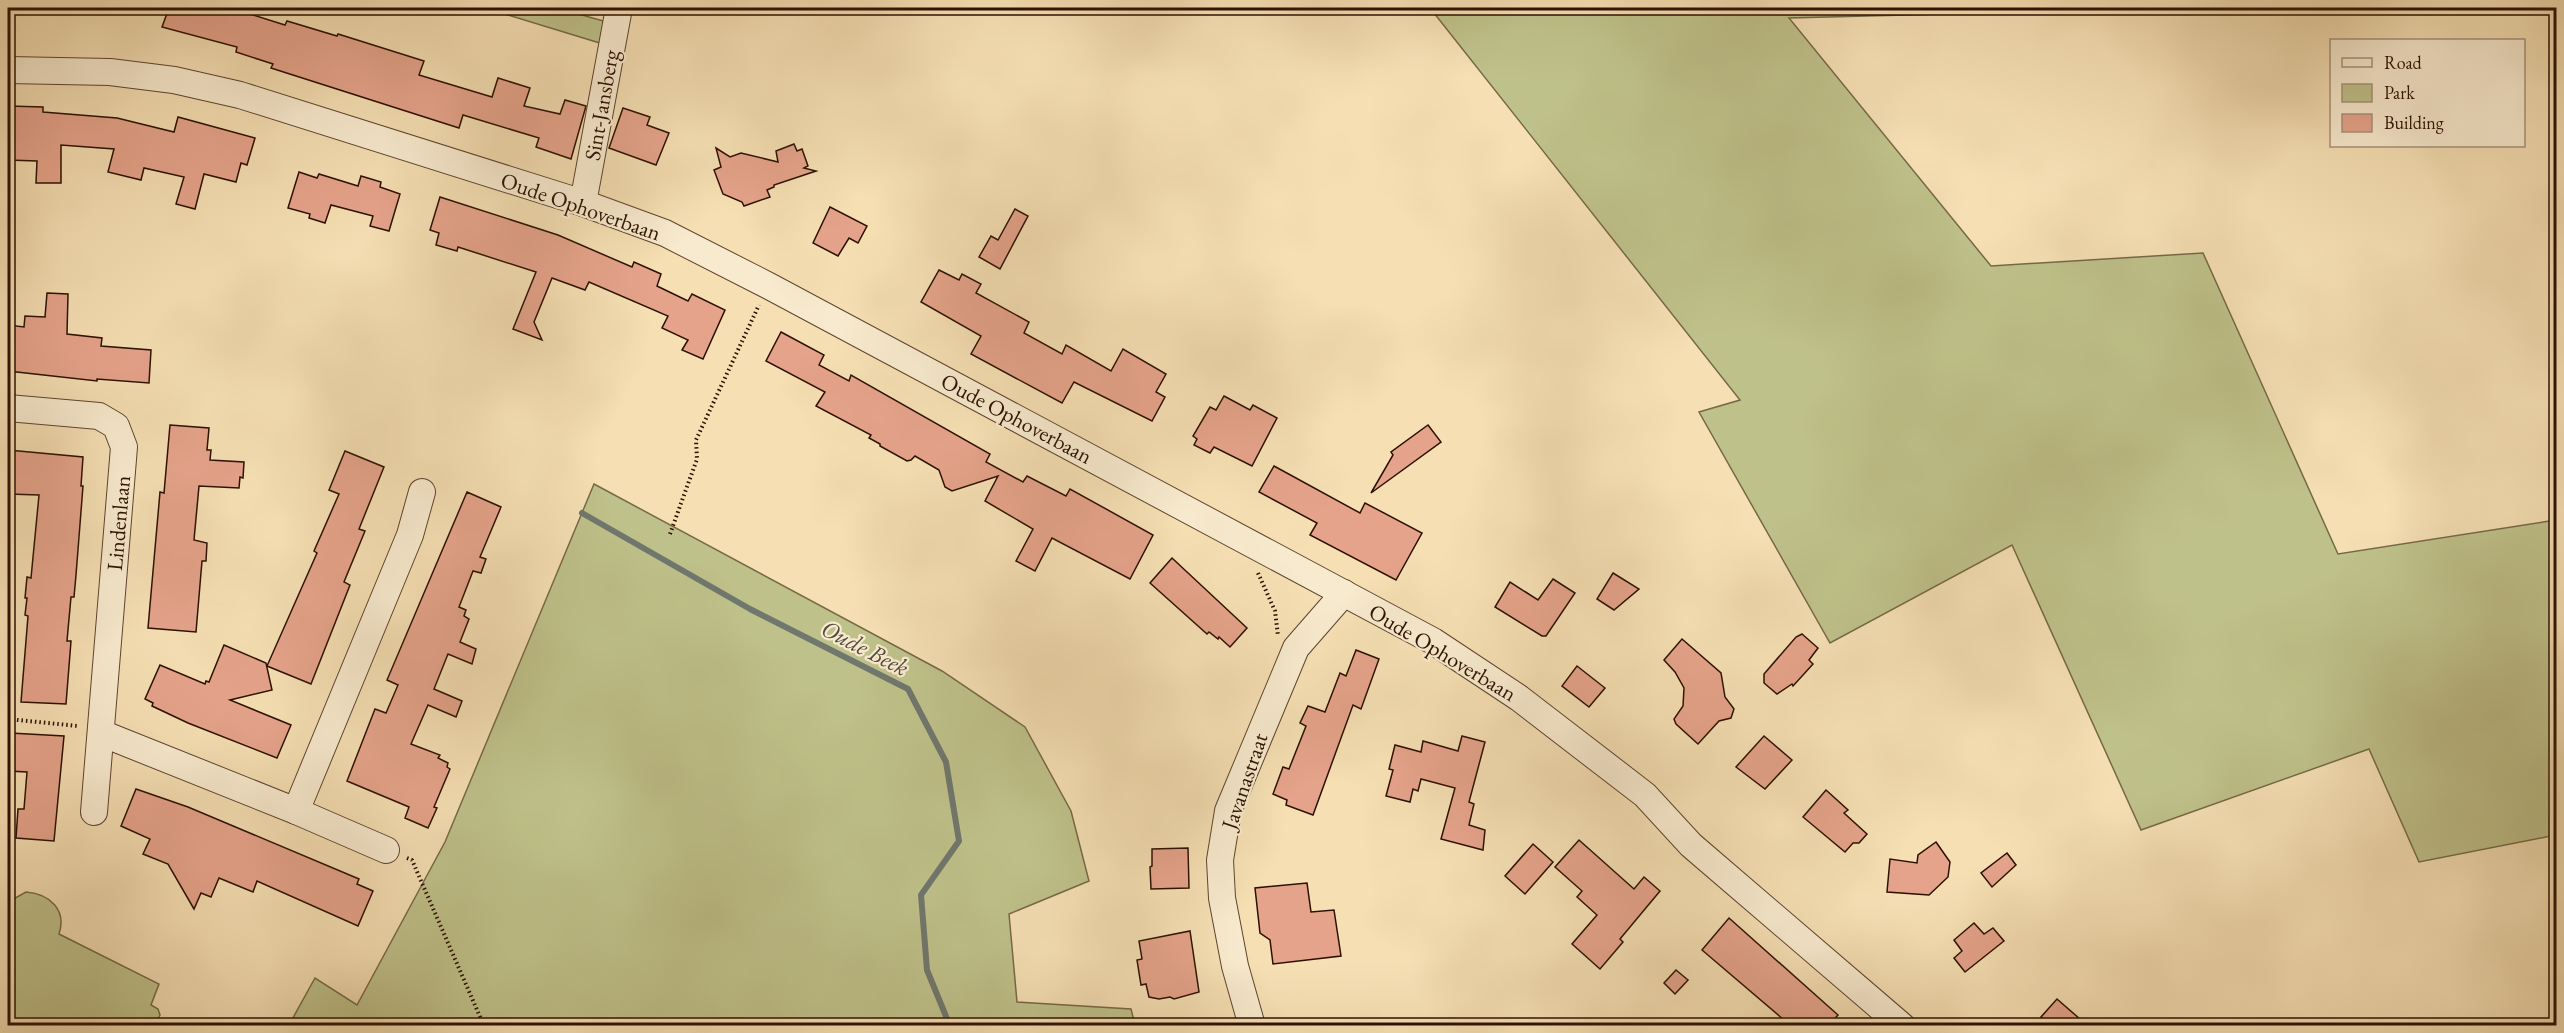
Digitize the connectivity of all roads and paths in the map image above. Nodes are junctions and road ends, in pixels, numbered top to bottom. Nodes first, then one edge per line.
1 (619, 8) edge
2 (8, 70) edge
3 (583, 203) junction
4 (769, 286) junction
5 (8, 408) edge
6 (422, 492) dead end
7 (670, 534) dead end
8 (1235, 535) junction
9 (1344, 593) junction
10 (1283, 676) junction
11 (8, 719) edge
12 (100, 733) junction
13 (296, 811) junction
14 (94, 812) dead end
15 (386, 850) joint
16 (484, 1026) edge
17 (1252, 1026) edge
18 (1902, 1026) edge

1 - 3 street, Sint-Jansberg
2 - 3 street, Oude Ophoverbaan
3 - 4 street, Oude Ophoverbaan
4 - 7 path
4 - 8 street, Oude Ophoverbaan
5 - 12 street, Lindenlaan
6 - 13 street
8 - 9 street, Oude Ophoverbaan
8 - 10 path
9 - 10 street, Javanastraat
9 - 18 street, Oude Ophoverbaan
10 - 17 street, Javanastraat
11 - 12 path
12 - 13 street
12 - 14 street, Lindenlaan
13 - 15 street
15 - 16 path

